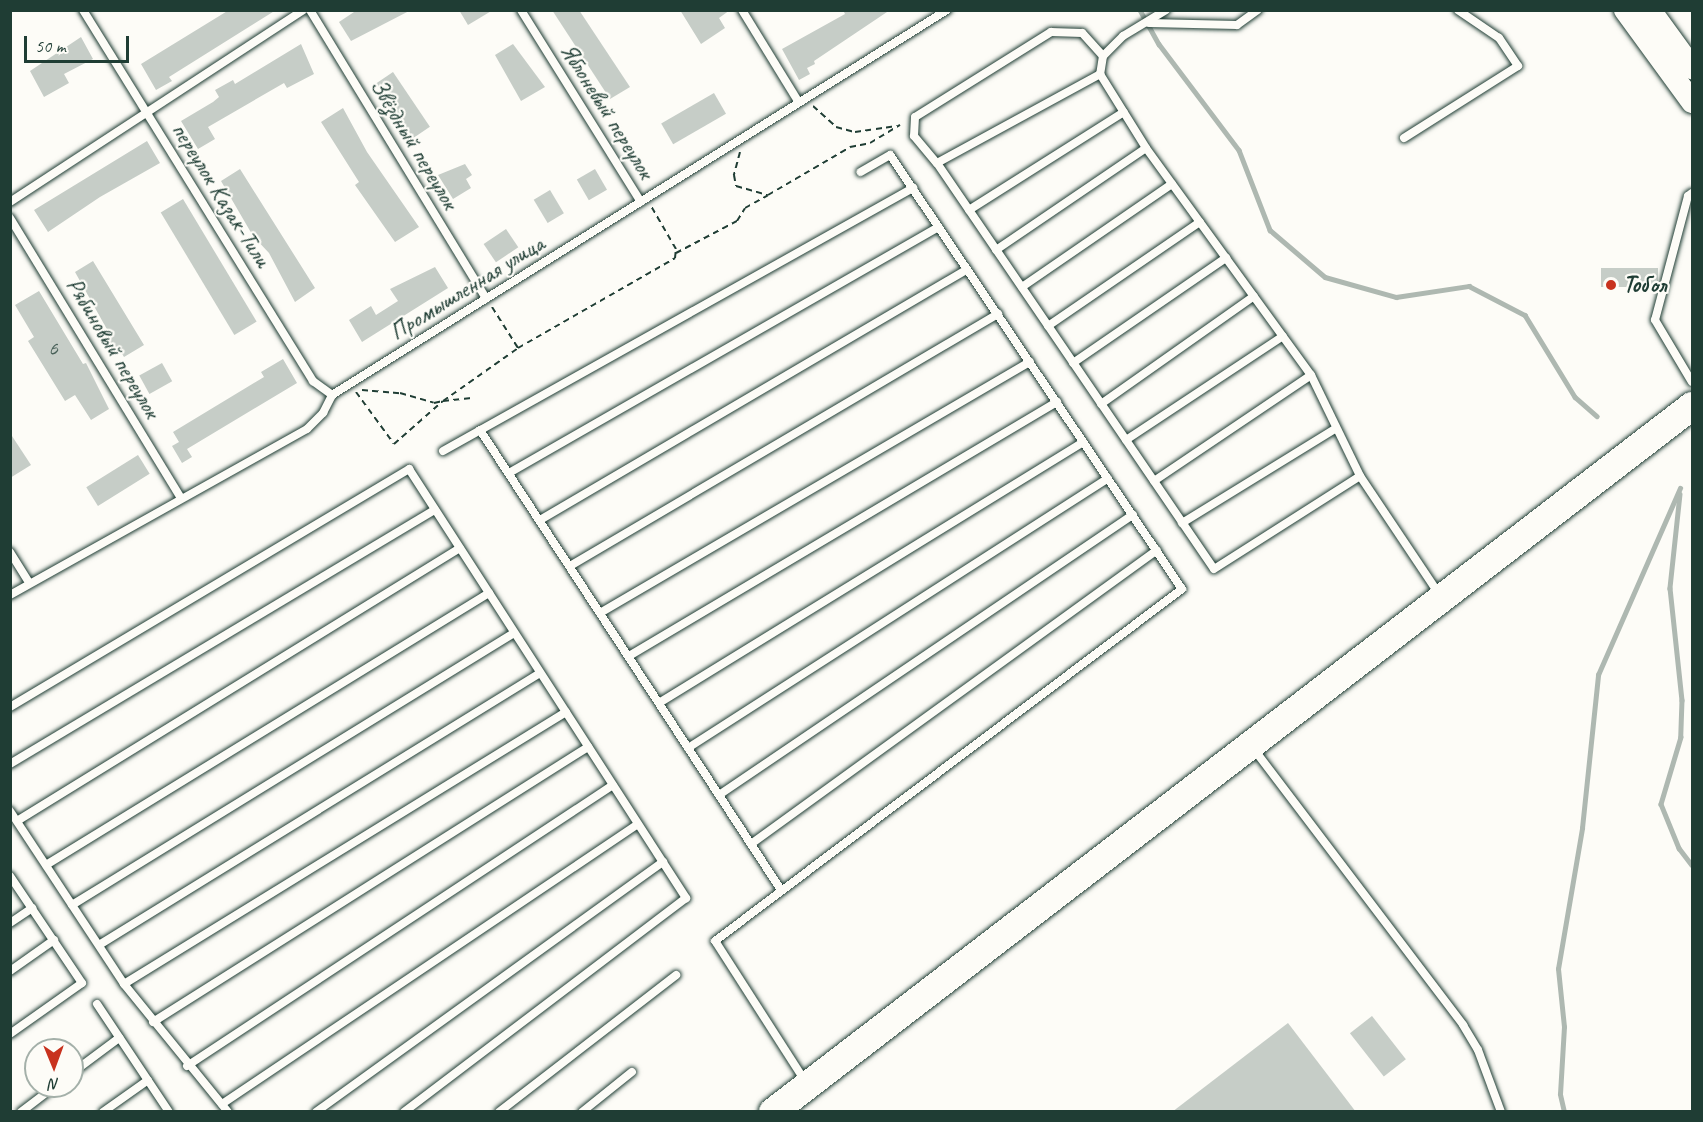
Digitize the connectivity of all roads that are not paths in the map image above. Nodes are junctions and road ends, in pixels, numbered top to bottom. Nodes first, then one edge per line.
1 (83, 10) edge
2 (303, 10) edge
3 (310, 10) edge
4 (521, 10) edge
5 (742, 10) edge
6 (947, 10) edge
7 (1166, 10) edge
8 (1258, 10) edge
9 (1458, 10) edge
10 (1625, 10) edge
11 (1650, 10) edge
12 (1149, 23) junction
13 (1104, 56) junction
14 (1692, 68) edge
15 (1100, 74) junction
16 (801, 100) junction
17 (1692, 102) edge
18 (1124, 112) junction
19 (147, 113) junction
20 (1404, 138) dead end
21 (1146, 148) junction
22 (937, 164) junction
23 (861, 172) dead end
24 (1172, 184) junction
25 (913, 188) junction
26 (1692, 193) edge
27 (644, 200) junction
28 (10, 202) edge
29 (969, 210) junction
30 (10, 218) edge
31 (1200, 222) junction
32 (939, 227) junction
33 (996, 250) junction
34 (1226, 258) junction
35 (967, 269) junction
36 (1022, 288) junction
37 (1254, 296) junction
38 (486, 298) junction
39 (998, 314) junction
40 (1048, 326) junction
41 (1282, 336) junction
42 (1030, 362) junction
43 (1073, 363) junction
44 (1311, 375) junction
45 (1692, 382) edge
46 (332, 395) junction
47 (1057, 402) junction
48 (1101, 404) junction
49 (1692, 406) edge
50 (1335, 429) junction
51 (480, 430) junction
52 (1125, 440) junction
53 (1083, 441) junction
54 (443, 451) dead end
55 (509, 473) junction
56 (1360, 476) junction
57 (1108, 477) junction
58 (1154, 481) junction
59 (181, 498) junction
60 (435, 510) junction
61 (1133, 515) junction
62 (540, 520) junction
63 (1182, 523) junction
64 (460, 548) junction
65 (1157, 550) junction
66 (10, 552) edge
67 (570, 566) junction
68 (29, 583) junction
69 (489, 593) junction
70 (10, 595) edge
71 (1441, 597) junction
72 (600, 613) junction
73 (514, 633) junction
74 (628, 657) junction
75 (540, 673) junction
76 (659, 703) junction
77 (10, 707) edge
78 (566, 712) junction
79 (1251, 746) junction
80 (588, 747) junction
81 (688, 748) junction
82 (10, 764) edge
83 (613, 785) junction
84 (719, 795) junction
85 (10, 811) edge
86 (17, 821) junction
87 (638, 824) junction
88 (751, 844) junction
89 (663, 862) junction
90 (45, 865) junction
91 (10, 876) edge
92 (781, 890) junction
93 (72, 904) junction
94 (32, 908) junction
95 (10, 923) edge
96 (54, 940) junction
97 (99, 945) junction
98 (10, 971) edge
99 (676, 975) dead end
100 (124, 984) junction
101 (97, 1004) dead end
102 (153, 1022) junction
103 (10, 1034) edge
104 (119, 1038) junction
105 (84, 1064) edge
106 (187, 1066) junction
107 (632, 1072) dead end
108 (148, 1080) junction
109 (808, 1084) junction
110 (39, 1098) edge
111 (222, 1104) junction
112 (776, 1110) edge
113 (21, 1112) edge
114 (103, 1112) edge
115 (169, 1112) edge
116 (228, 1112) edge
117 (316, 1112) edge
118 (404, 1112) edge
119 (500, 1112) edge
120 (582, 1112) edge
121 (1501, 1112) edge

1 - 19 lane, переулок Казак-Тили
2 - 19 lane
3 - 38 lane, Звёздный переулок
4 - 27 lane, Яблоневый переулок
5 - 16 lane
6 - 16 lane, Промышленная улица
7 - 12 lane
8 - 12 lane
9 - 20 lane
10 - 17 main road
11 - 14 main road
12 - 13 lane
13 - 15 lane
13 - 22 lane
15 - 18 lane
15 - 22 lane
16 - 27 lane, Промышленная улица
18 - 21 lane
18 - 29 lane
19 - 28 lane
19 - 46 lane, переулок Казак-Тили
21 - 24 lane
21 - 33 lane
22 - 29 lane
23 - 25 lane
24 - 31 lane
24 - 36 lane
25 - 32 lane
25 - 51 lane
26 - 45 lane
27 - 38 lane, Промышленная улица
29 - 33 lane
30 - 59 lane, Рябиновый переулок
31 - 34 lane
31 - 40 lane
32 - 35 lane
32 - 55 lane
33 - 36 lane
34 - 37 lane
34 - 43 lane
35 - 39 lane
35 - 62 lane
36 - 40 lane
37 - 41 lane
37 - 48 lane
38 - 46 lane, Промышленная улица
39 - 42 lane
39 - 67 lane
40 - 43 lane
41 - 44 lane
41 - 52 lane
42 - 47 lane
42 - 72 lane
43 - 48 lane
44 - 50 lane
44 - 58 lane
46 - 59 lane, Промышленная улица
47 - 53 lane
47 - 74 lane
48 - 52 lane
49 - 71 highway
50 - 56 lane
50 - 63 lane
51 - 54 lane
51 - 55 lane
52 - 58 lane
53 - 57 lane
53 - 76 lane
55 - 62 lane
56 - 63 lane
56 - 71 lane
57 - 61 lane
57 - 81 lane
58 - 63 lane
59 - 68 lane, Промышленная улица
60 - 64 lane
60 - 77 lane
60 - 82 lane
61 - 65 lane
61 - 84 lane
62 - 67 lane
64 - 69 lane
64 - 86 lane
65 - 88 lane
65 - 92 lane
66 - 68 lane
67 - 72 lane
68 - 70 lane, Промышленная улица
69 - 73 lane
69 - 90 lane
71 - 79 highway
72 - 74 lane
73 - 75 lane
73 - 93 lane
74 - 76 lane
75 - 78 lane
75 - 97 lane
76 - 81 lane
78 - 80 lane
78 - 100 lane
79 - 109 highway
79 - 121 lane
80 - 83 lane
80 - 102 lane
81 - 84 lane
83 - 87 lane
83 - 106 lane
84 - 88 lane
85 - 86 lane
86 - 90 lane
87 - 89 lane
87 - 111 lane
88 - 92 lane
89 - 117 lane
89 - 118 lane
90 - 93 lane
91 - 94 lane
92 - 109 lane
93 - 97 lane
94 - 95 lane
94 - 96 lane
96 - 98 lane
96 - 103 lane
97 - 100 lane
99 - 119 lane
100 - 102 lane
101 - 104 lane
102 - 106 lane
104 - 105 lane
104 - 108 lane
106 - 111 lane
107 - 120 lane
108 - 114 lane
108 - 115 lane
109 - 112 highway
110 - 113 lane
111 - 116 lane

